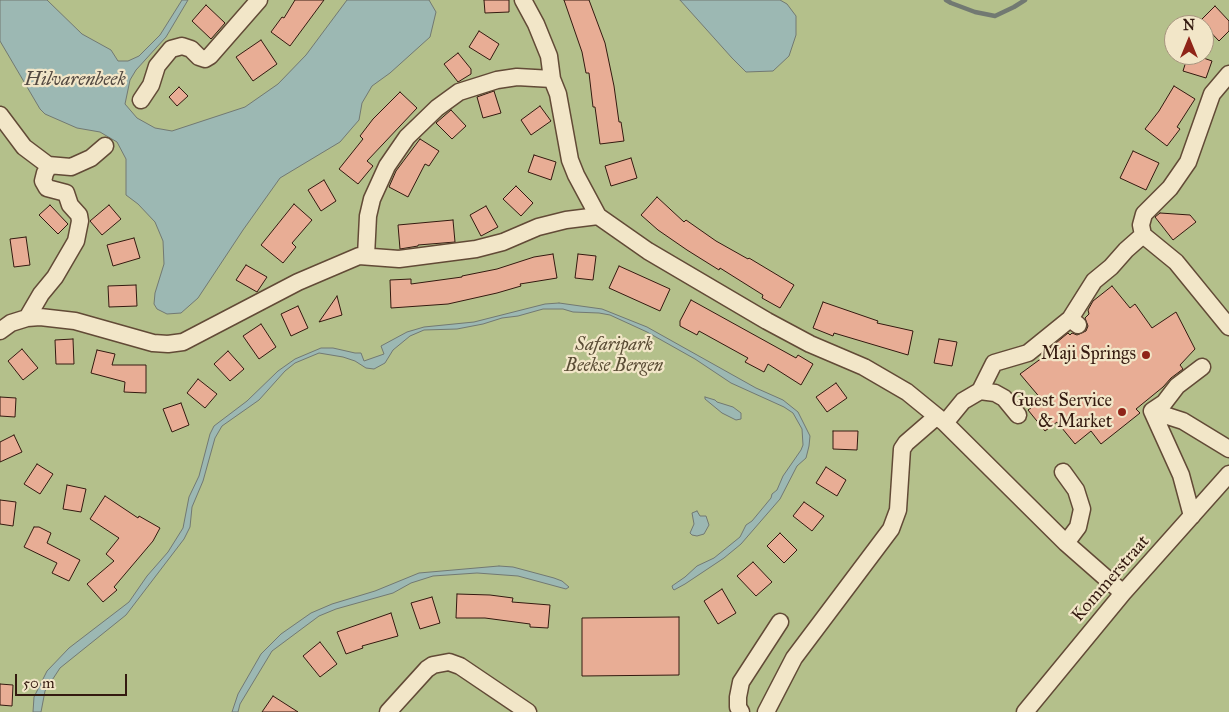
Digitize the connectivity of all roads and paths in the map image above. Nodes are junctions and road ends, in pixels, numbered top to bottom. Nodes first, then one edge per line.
1 (259, 0) edge
2 (523, 0) edge
3 (1229, 74) edge
4 (552, 79) junction
5 (141, 100) dead end
6 (0, 115) edge
7 (105, 146) dead end
8 (49, 166) junction
9 (598, 216) junction
10 (1143, 235) junction
11 (366, 256) junction
12 (26, 318) junction
13 (1229, 327) edge
14 (0, 332) edge
15 (1202, 367) dead end
16 (980, 391) junction
17 (1152, 411) junction
18 (1018, 415) dead end
19 (941, 420) junction
20 (1229, 448) edge
21 (1063, 472) dead end
22 (1229, 474) edge
23 (1192, 516) junction
24 (1066, 544) junction
25 (1123, 593) junction
26 (780, 622) dead end
27 (388, 712) edge
28 (528, 712) edge
29 (741, 712) edge
30 (766, 712) edge
31 (1026, 712) edge

1 - 5 street
2 - 4 street
3 - 10 street
4 - 9 street
4 - 11 street
6 - 8 street
7 - 8 street
8 - 12 street
9 - 11 street
9 - 19 street
10 - 13 street
10 - 16 street
11 - 12 street
12 - 14 street
15 - 17 street
16 - 18 street
16 - 19 street
17 - 20 street
17 - 23 street
19 - 24 street
19 - 30 street
21 - 24 street
22 - 23 street, Kommerstraat
23 - 25 street, Kommerstraat
24 - 25 street
25 - 31 street, Kommerstraat
26 - 29 street
27 - 28 street

